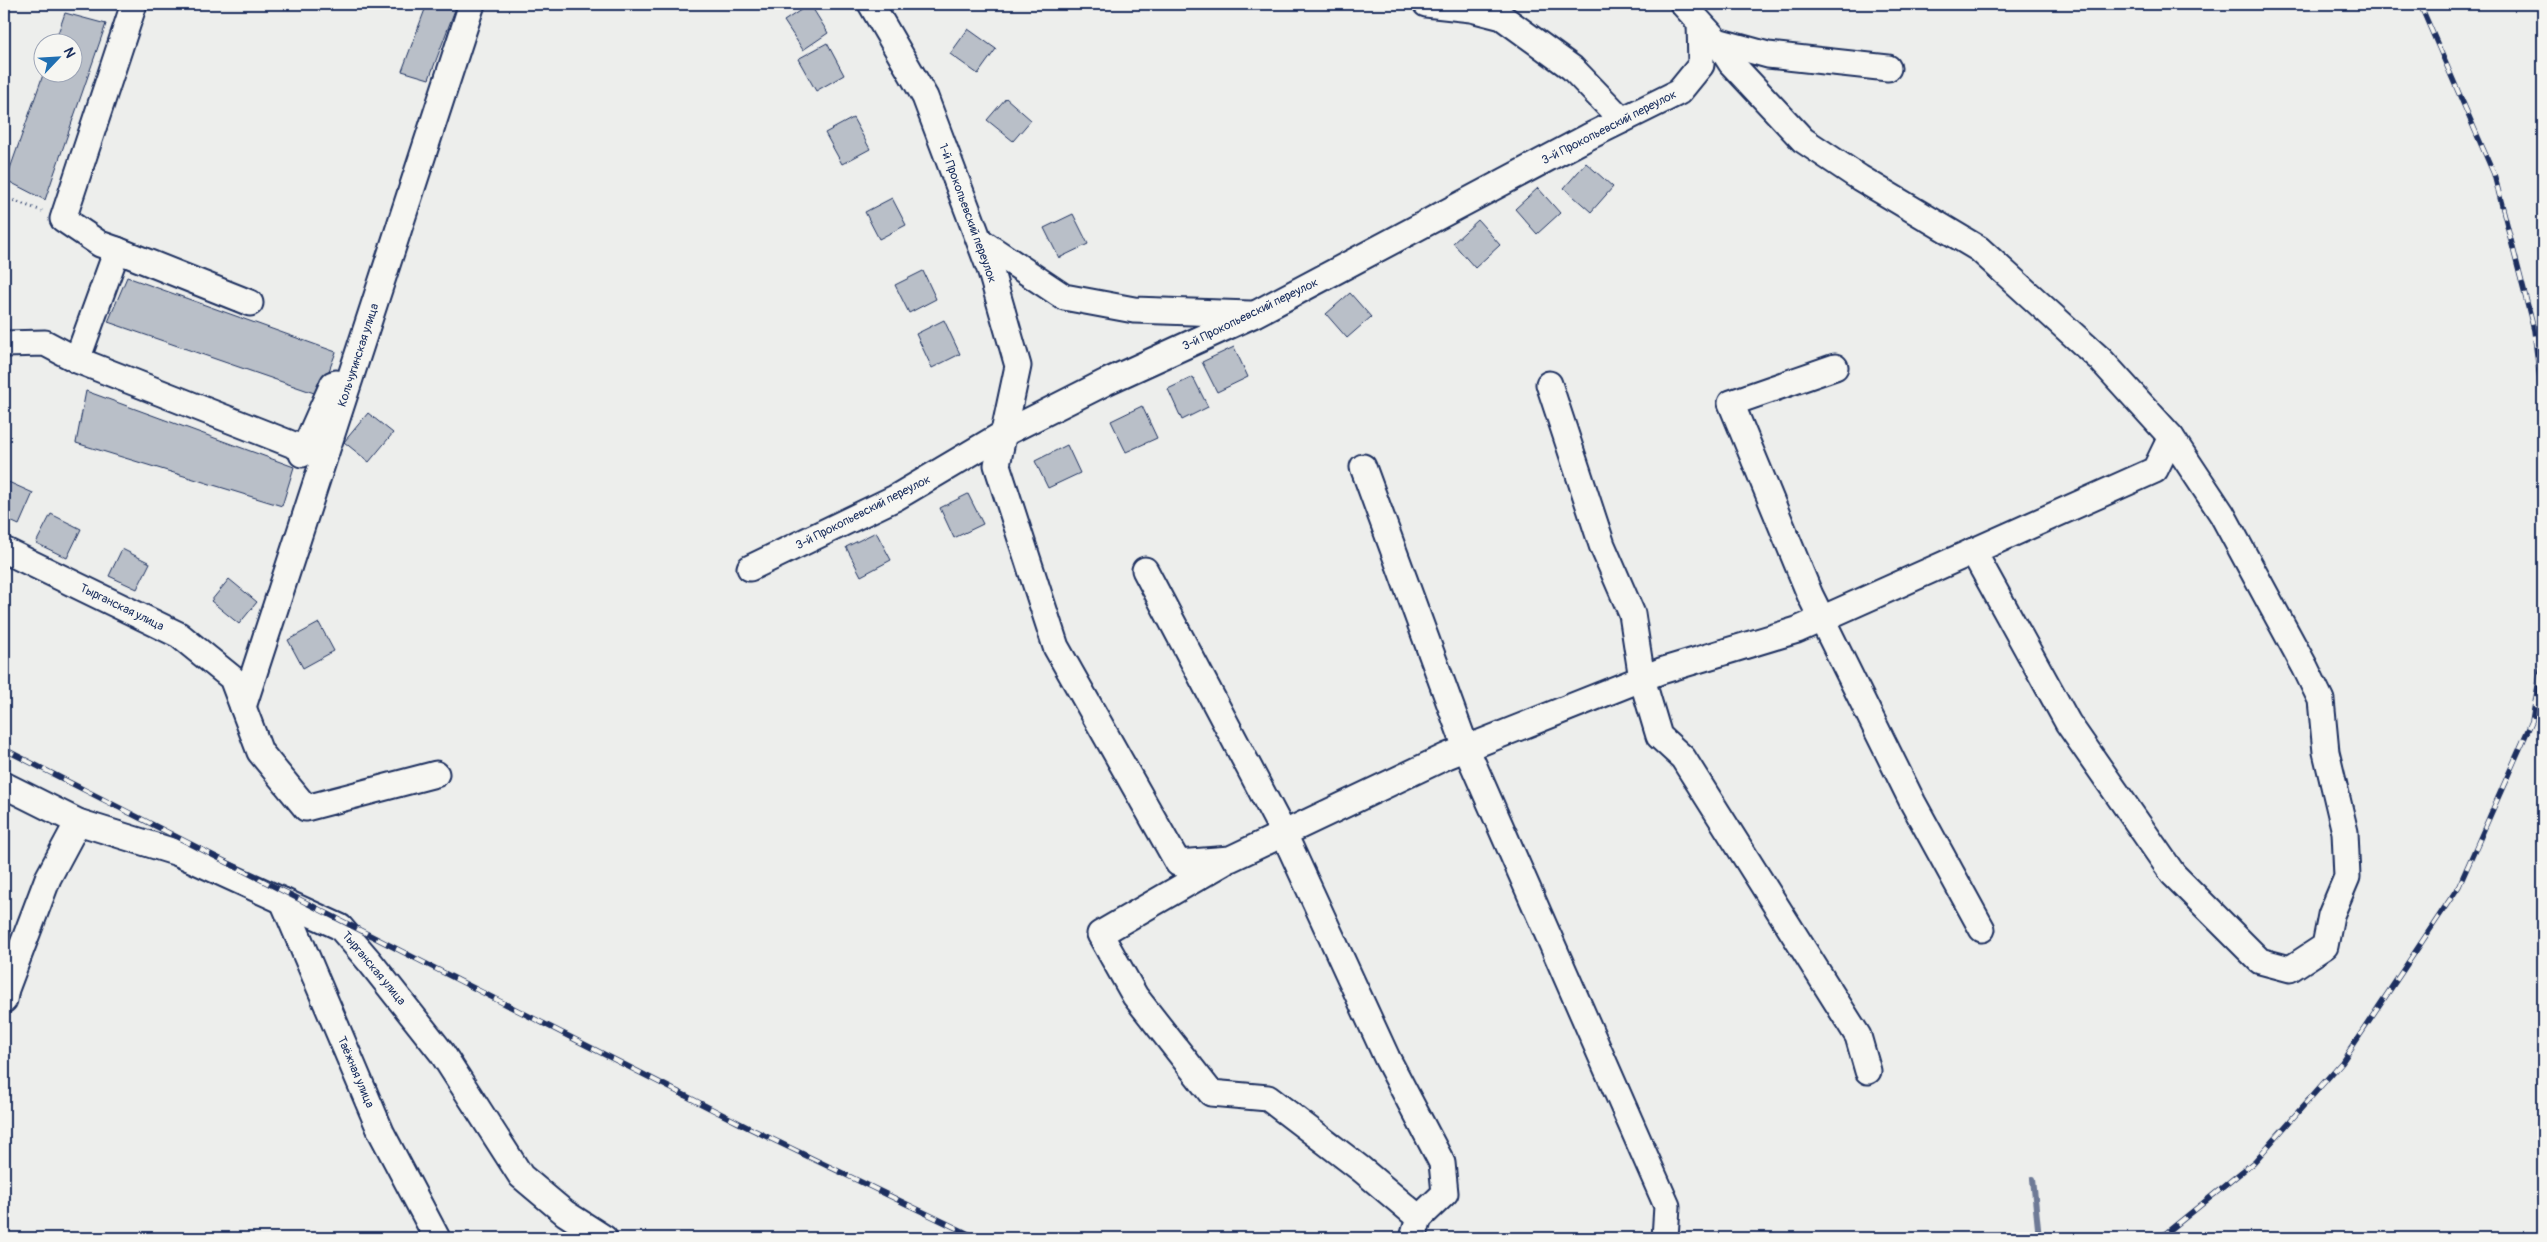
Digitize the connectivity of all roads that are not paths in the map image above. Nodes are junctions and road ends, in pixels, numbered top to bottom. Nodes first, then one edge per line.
1 (134, 4) edge
2 (472, 4) edge
3 (871, 4) edge
4 (1426, 4) edge
5 (1683, 4) edge
6 (1700, 22) junction
7 (1717, 41) junction
8 (1888, 68) dead end
9 (1622, 120) junction
10 (980, 241) junction
11 (117, 250) junction
12 (250, 303) dead end
13 (1256, 314) junction
14 (4, 344) edge
15 (77, 360) junction
16 (1835, 367) dead end
17 (350, 379) junction
18 (1549, 384) dead end
19 (1003, 434) junction
20 (2171, 437) junction
21 (1363, 467) dead end
22 (4, 550) edge
23 (1973, 551) junction
24 (750, 568) dead end
25 (1145, 570) dead end
26 (1823, 618) junction
27 (1642, 679) junction
28 (243, 707) junction
29 (1466, 748) junction
30 (436, 774) dead end
31 (4, 785) edge
32 (78, 822) junction
33 (1284, 834) junction
34 (1230, 859) junction
35 (283, 901) junction
36 (1982, 929) dead end
37 (4, 1000) edge
38 (1868, 1071) dead end
39 (1416, 1228) edge
40 (437, 1238) edge
41 (604, 1238) edge
42 (1666, 1238) edge

1 - 11 street
2 - 17 street, Кольчугинская улица
3 - 10 street, 1-й Прокопьевский переулок
4 - 9 street
5 - 6 street
6 - 7 street
6 - 9 street, 3-й Прокопьевский переулок
7 - 8 street
7 - 20 street
9 - 13 street, 3-й Прокопьевский переулок
10 - 13 street
10 - 19 street, 1-й Прокопьевский переулок
11 - 12 street
11 - 15 street
13 - 19 street, 3-й Прокопьевский переулок
14 - 15 street
15 - 17 street
16 - 26 street
17 - 28 street, Кольчугинская улица
18 - 27 street
19 - 24 street, 3-й Прокопьевский переулок
19 - 34 street, 1-й Прокопьевский переулок
20 - 23 street
20 - 23 street
21 - 29 street
22 - 28 street, Тырганская улица
23 - 26 street
25 - 33 street
26 - 27 street
26 - 36 street
27 - 29 street
27 - 38 street
28 - 30 street
29 - 33 street
29 - 42 street
31 - 32 street, Тырганская улица
32 - 35 street, Тырганская улица
32 - 37 street
33 - 34 street
33 - 39 street
34 - 39 street
35 - 40 street, Таёжная улица
35 - 41 street, Тырганская улица

